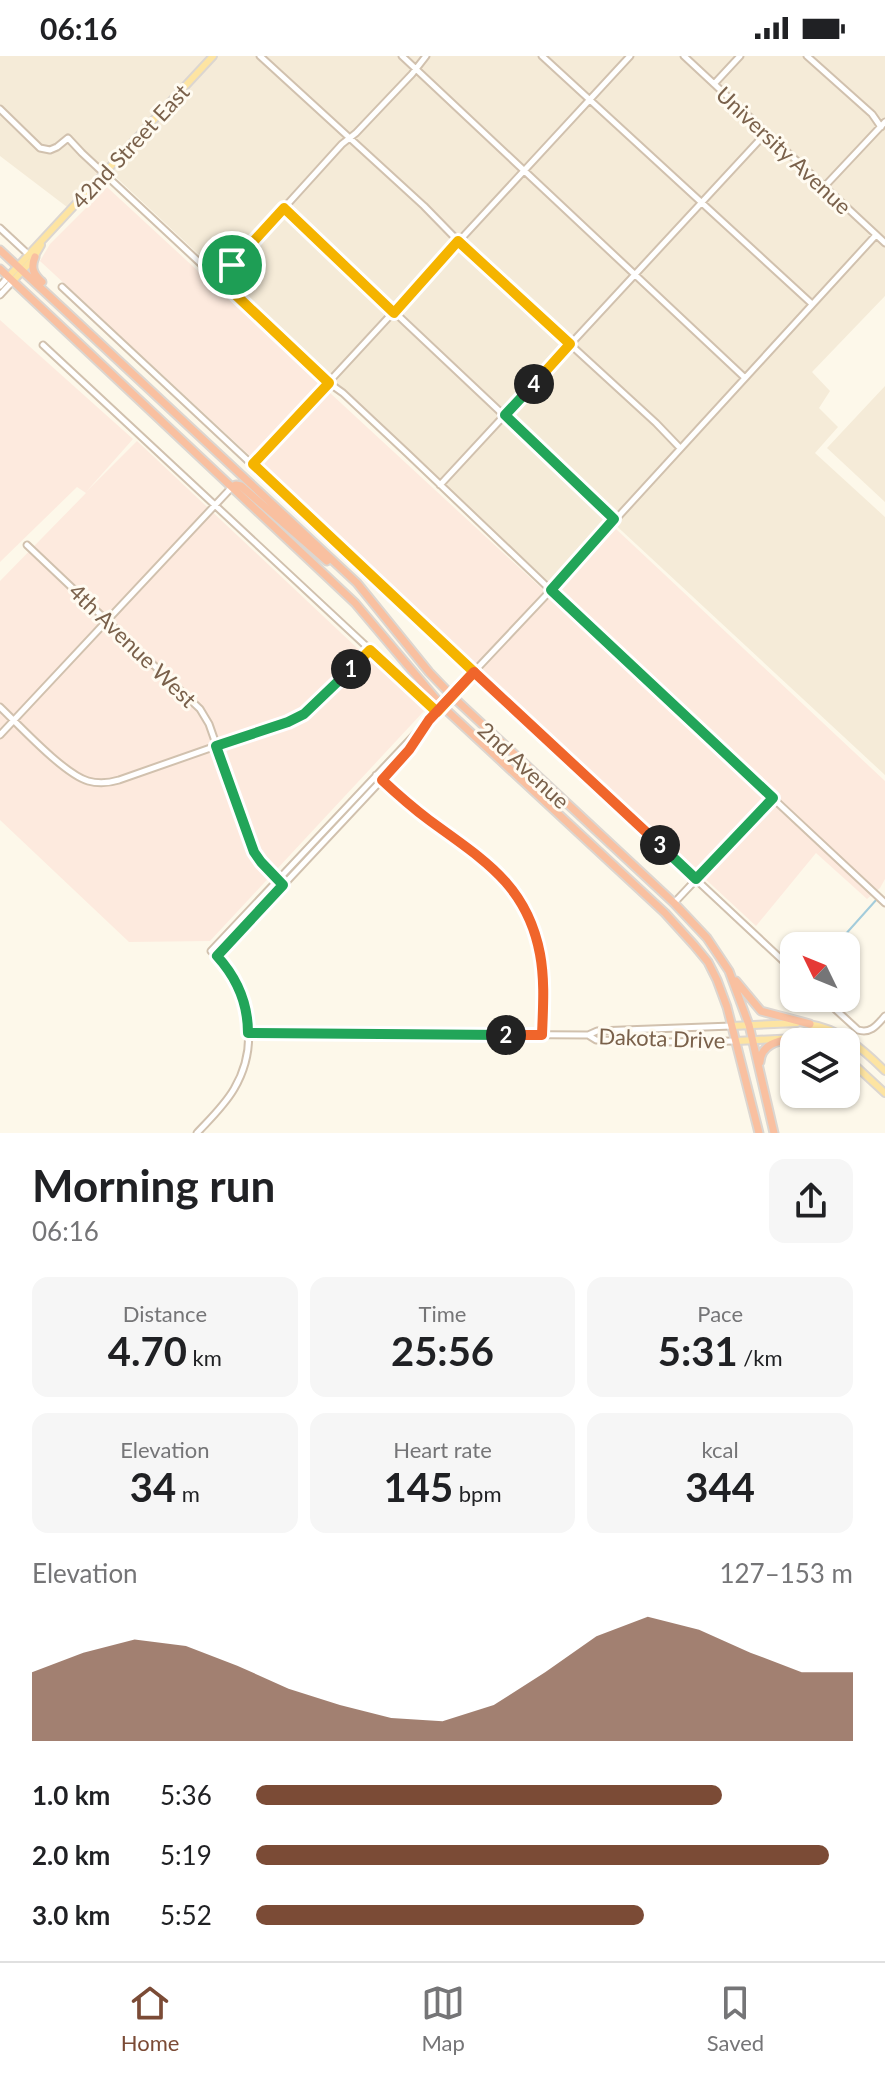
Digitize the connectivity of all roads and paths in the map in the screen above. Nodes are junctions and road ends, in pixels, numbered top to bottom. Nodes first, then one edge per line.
1 (213, 56) edge
2 (260, 56) edge
3 (402, 56) edge
4 (426, 56) edge
5 (542, 56) edge
6 (630, 56) edge
7 (684, 56) edge
8 (740, 56) edge
9 (807, 56) edge
10 (416, 69) junction
11 (714, 84) junction
12 (589, 100) junction
13 (0, 109) edge
14 (883, 124) edge
15 (766, 133) junction
16 (349, 139) junction
17 (524, 170) junction
18 (105, 173) junction
19 (824, 187) junction
20 (701, 203) junction
21 (284, 208) junction
22 (0, 228) edge
23 (876, 235) junction
24 (458, 241) junction
25 (885, 243) edge
26 (0, 250) edge
27 (32, 256) junction
28 (0, 269) edge
29 (20, 269) junction
30 (635, 274) junction
31 (10, 279) junction
32 (221, 281) junction
33 (0, 286) edge
34 (62, 287) dead end
35 (0, 295) edge
36 (812, 304) junction
37 (394, 313) junction
38 (101, 344) junction
39 (570, 344) junction
40 (43, 345) dead end
41 (744, 377) junction
42 (329, 383) junction
43 (505, 415) junction
44 (680, 448) junction
45 (253, 464) junction
46 (440, 485) junction
47 (232, 487) junction
48 (215, 505) junction
49 (614, 519) junction
50 (27, 545) dead end
51 (551, 590) junction
52 (374, 603) junction
53 (107, 620) junction
54 (370, 650) junction
55 (474, 672) junction
56 (452, 696) junction
57 (0, 707) edge
58 (440, 709) junction
59 (14, 720) junction
60 (429, 720) junction
61 (0, 735) edge
62 (216, 746) junction
63 (375, 775) junction
64 (382, 780) junction
65 (773, 798) junction
66 (696, 879) junction
67 (278, 880) junction
68 (283, 885) junction
69 (674, 903) junction
70 (885, 903) edge
71 (217, 956) junction
72 (780, 958) edge
73 (729, 971) junction
74 (837, 1012) edge
75 (885, 1016) edge
76 (810, 1024) junction
77 (749, 1025) junction
78 (732, 1026) junction
79 (248, 1033) junction
80 (542, 1035) junction
81 (588, 1035) junction
82 (780, 1038) edge
83 (752, 1039) junction
84 (736, 1041) junction
85 (780, 1041) edge
86 (860, 1070) edge
87 (885, 1071) edge
88 (762, 1080) junction
89 (885, 1093) edge
90 (197, 1133) edge
91 (759, 1133) edge
92 (774, 1133) edge

1 - 18 main road, 42nd Street East
2 - 16 street
3 - 10 street
4 - 10 street
5 - 12 street
6 - 12 street
7 - 11 street, University Avenue
8 - 11 street
9 - 14 street
10 - 16 street
10 - 17 street
11 - 15 street, University Avenue
12 - 17 street
12 - 20 street
13 - 18 street
14 - 19 street
15 - 19 street, University Avenue
15 - 20 street
16 - 21 street
16 - 24 street
17 - 24 street
17 - 30 street
18 - 27 main road, 42nd Street East
18 - 32 street
19 - 23 street, University Avenue
20 - 30 street
20 - 36 street
21 - 32 street
21 - 37 street
22 - 27 street
23 - 25 street, University Avenue
23 - 36 street
24 - 37 street
24 - 39 street
26 - 29 highway, 2nd Avenue
27 - 29 main road, 42nd Street East
27 - 38 highway
28 - 31 highway, 2nd Avenue
29 - 31 main road, 42nd Street East
29 - 38 highway, 2nd Avenue
30 - 39 street
30 - 41 street
31 - 33 street
31 - 35 street
31 - 47 highway, 2nd Avenue
32 - 42 street
34 - 45 street
36 - 41 street
37 - 42 street
37 - 43 street
38 - 52 highway, 2nd Avenue
39 - 43 street
39 - 44 street
40 - 48 street
41 - 44 street
42 - 45 street
42 - 46 street
43 - 46 street
43 - 49 street
44 - 49 street
45 - 55 street
46 - 51 street
47 - 48 street
47 - 52 highway
47 - 58 highway, 2nd Avenue
48 - 53 street
48 - 54 street
49 - 51 street
50 - 53 street, 4th Avenue West
51 - 55 street
51 - 65 street
52 - 56 highway, 2nd Avenue
53 - 59 street
53 - 62 street, 4th Avenue West
54 - 58 street
54 - 62 street
55 - 56 street
55 - 66 street
56 - 58 street
56 - 69 highway, 2nd Avenue
57 - 59 street
58 - 60 street
58 - 78 highway, 2nd Avenue
59 - 61 street
59 - 62 street
60 - 63 street
60 - 64 street
62 - 67 street, 4th Avenue West
63 - 64 street
63 - 67 street
64 - 68 street
64 - 80 street
65 - 66 street
65 - 70 street
66 - 69 street
66 - 72 street
67 - 68 street, 4th Avenue West
67 - 71 street
68 - 71 street
69 - 73 highway, 2nd Avenue
71 - 79 street
73 - 76 highway
73 - 77 highway, 2nd Avenue
74 - 75 street
76 - 77 main road
76 - 87 main road
77 - 78 main road
77 - 83 highway, 2nd Avenue
78 - 81 street, Dakota Drive
78 - 84 highway, 2nd Avenue
79 - 80 street, Dakota Drive
79 - 90 street
80 - 81 street, Dakota Drive
81 - 84 street, Dakota Drive
82 - 83 main road
83 - 84 main road
83 - 88 highway, 2nd Avenue
84 - 91 highway, 2nd Avenue
85 - 88 highway
86 - 89 main road
88 - 92 highway, 2nd Avenue

